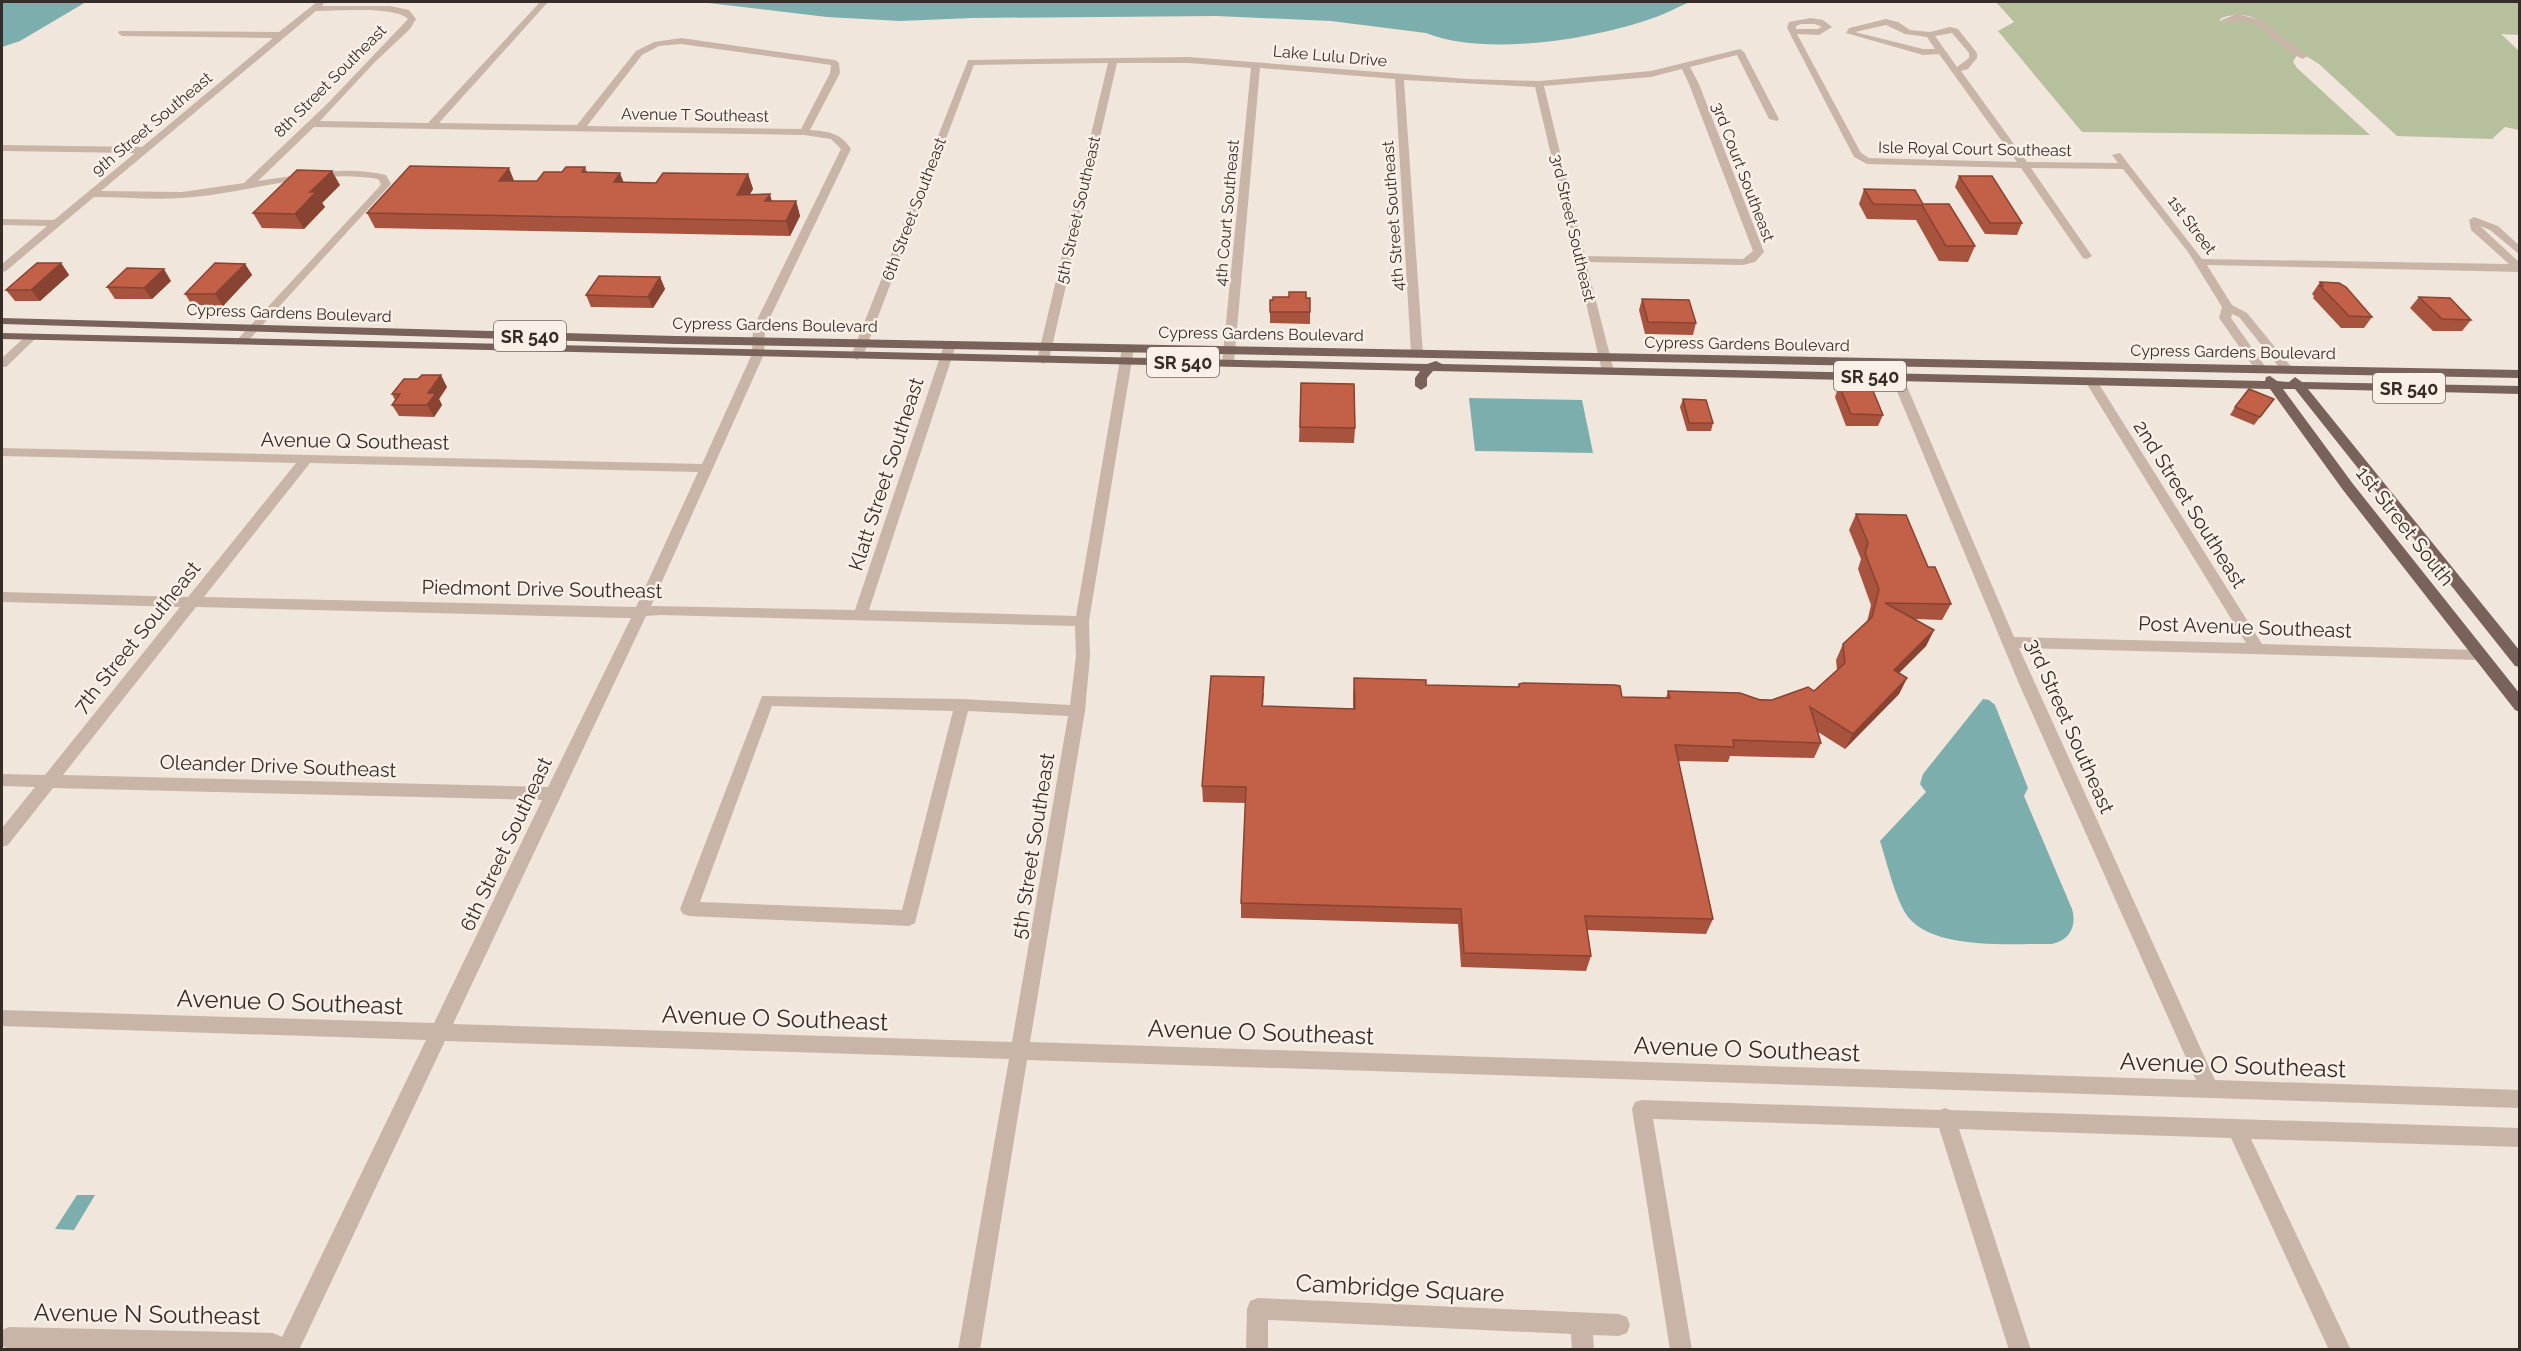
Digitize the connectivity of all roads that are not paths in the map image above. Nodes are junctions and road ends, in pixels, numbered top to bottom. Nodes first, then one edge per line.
1 (544, 2) edge
2 (317, 5) edge
3 (2225, 20) dead end
4 (1793, 31) dead end
5 (122, 33) dead end
6 (280, 35) junction
7 (1930, 35) junction
8 (1942, 51) junction
9 (2303, 56) dead end
10 (1113, 60) junction
11 (971, 62) joint
12 (1256, 65) junction
13 (1685, 67) junction
14 (1956, 70) junction
15 (1399, 76) junction
16 (1539, 84) junction
17 (1774, 119) dead end
18 (312, 124) junction
19 (431, 126) junction
20 (580, 128) junction
21 (804, 132) junction
22 (2, 148) edge
23 (143, 150) junction
24 (2122, 161) joint
25 (2023, 165) junction
26 (248, 185) junction
27 (91, 194) junction
28 (2, 222) edge
29 (57, 223) junction
30 (2520, 252) edge
31 (2087, 256) dead end
32 (1580, 260) junction
33 (2199, 262) junction
34 (2519, 268) edge
35 (2, 269) edge
36 (2228, 308) junction
37 (2, 321) edge
38 (108, 325) junction
39 (254, 329) junction
40 (488, 335) junction
41 (2, 336) edge
42 (31, 337) junction
43 (642, 339) junction
44 (241, 342) junction
45 (862, 343) junction
46 (415, 346) junction
47 (504, 348) junction
48 (759, 348) junction
49 (948, 351) junction
50 (1044, 353) junction
51 (1417, 354) junction
52 (1127, 355) junction
53 (856, 356) junction
54 (1507, 356) junction
55 (1229, 357) junction
56 (1605, 358) junction
57 (2, 364) edge
58 (1993, 365) junction
59 (1341, 366) junction
60 (2075, 366) junction
61 (1430, 367) junction
62 (2261, 369) junction
63 (2287, 369) junction
64 (1608, 371) junction
65 (2520, 374) edge
66 (1897, 377) junction
67 (1996, 379) junction
68 (2091, 381) junction
69 (2274, 385) junction
70 (2298, 385) junction
71 (1421, 386) dead end
72 (2520, 390) edge
73 (2, 452) edge
74 (306, 459) junction
75 (708, 468) junction
76 (2, 597) edge
77 (192, 602) junction
78 (641, 611) junction
79 (860, 616) junction
80 (1082, 621) junction
81 (2010, 642) junction
82 (2257, 648) junction
83 (2479, 655) junction
84 (2518, 659) edge
85 (962, 705) junction
86 (2520, 706) edge
87 (1077, 711) junction
88 (2, 780) edge
89 (48, 781) junction
90 (554, 794) junction
91 (2, 840) edge
92 (2, 1018) edge
93 (440, 1031) junction
94 (1020, 1050) junction
95 (2210, 1090) junction
96 (2520, 1100) edge
97 (1945, 1117) junction
98 (2236, 1128) junction
99 (2520, 1138) edge
100 (1581, 1324) junction
101 (1619, 1325) dead end
102 (9, 1338) dead end
103 (282, 1350) edge
104 (287, 1350) edge
105 (969, 1350) edge
106 (1257, 1350) edge
107 (1583, 1350) edge
108 (1681, 1350) edge
109 (2020, 1350) edge
110 (2340, 1350) edge

1 - 19 street
2 - 6 street, 9th Street Southeast
2 - 18 street, 8th Street Southeast
3 - 9 street
4 - 25 street, Isle Royal Court Southeast
5 - 6 street
6 - 23 street, 9th Street Southeast
7 - 8 street
7 - 8 street
7 - 14 street
8 - 14 street
10 - 11 street, Lake Lulu Drive
10 - 12 street, Lake Lulu Drive
10 - 50 street, 5th Street Southeast
11 - 45 street, 6th Street Southeast
12 - 15 street, Lake Lulu Drive
12 - 55 street, 4th Court Southeast
13 - 16 street, Lake Lulu Drive
13 - 17 street
13 - 32 street, 3rd Court Southeast
14 - 25 street
15 - 16 street, Lake Lulu Drive
15 - 51 street, 4th Street Southeast
16 - 32 street, 3rd Street Southeast
18 - 19 street, Avenue T Southeast
18 - 26 street, 8th Street Southeast
19 - 20 street, Avenue T Southeast
20 - 21 street, Avenue T Southeast
20 - 21 street
21 - 48 street, Avenue T Southeast
22 - 23 street
23 - 27 street, 9th Street Southeast
24 - 25 street, Isle Royal Court Southeast
24 - 33 street, 1st Street
25 - 31 street
26 - 27 street
26 - 39 street
27 - 29 street, 9th Street Southeast
28 - 29 street
29 - 35 street, 9th Street Southeast
30 - 34 street
32 - 56 street, 3rd Street Southeast
33 - 34 street
33 - 36 street, 1st Street
36 - 62 street, 1st Street
36 - 63 street, 1st Street
37 - 38 main road, Cypress Gardens Boulevard / SR 540
38 - 39 main road, Cypress Gardens Boulevard / SR 540
38 - 42 main road
39 - 40 main road, Cypress Gardens Boulevard / SR 540
39 - 44 street
40 - 43 main road, Cypress Gardens Boulevard / SR 540
40 - 46 main road
41 - 42 main road, Cypress Gardens Boulevard / SR 540
42 - 44 main road, Cypress Gardens Boulevard / SR 540
42 - 57 street
43 - 47 main road
43 - 48 main road, Cypress Gardens Boulevard / SR 540
44 - 46 main road, Cypress Gardens Boulevard / SR 540
45 - 48 main road, Cypress Gardens Boulevard / SR 540
45 - 49 main road, Cypress Gardens Boulevard / SR 540
45 - 53 street, 6th Street Southeast
46 - 47 main road, Cypress Gardens Boulevard / SR 540
47 - 48 main road, Cypress Gardens Boulevard / SR 540
48 - 53 main road, Cypress Gardens Boulevard / SR 540
48 - 75 street, 6th Street Southeast
49 - 50 main road, Cypress Gardens Boulevard / SR 540
49 - 53 main road, Cypress Gardens Boulevard / SR 540
49 - 79 street, Klatt Street Southeast
50 - 52 main road, Cypress Gardens Boulevard / SR 540
51 - 54 main road, Cypress Gardens Boulevard / SR 540
51 - 55 main road, Cypress Gardens Boulevard / SR 540
51 - 59 main road
52 - 55 main road, Cypress Gardens Boulevard / SR 540
52 - 80 street, 5th Street Southeast
54 - 56 main road, Cypress Gardens Boulevard / SR 540
54 - 61 main road
55 - 59 main road, Cypress Gardens Boulevard / SR 540
56 - 58 main road, Cypress Gardens Boulevard / SR 540
56 - 64 street, 3rd Street Southeast
58 - 60 main road, Cypress Gardens Boulevard / SR 540
58 - 66 main road
59 - 61 main road, Cypress Gardens Boulevard / SR 540
60 - 62 main road, Cypress Gardens Boulevard / SR 540
60 - 67 main road
61 - 64 main road, Cypress Gardens Boulevard / SR 540
61 - 71 main road
62 - 63 main road, Cypress Gardens Boulevard / SR 540
62 - 69 main road, 1st Street South
63 - 65 main road, Cypress Gardens Boulevard / SR 540
63 - 70 main road, 1st Street South
64 - 66 main road, Cypress Gardens Boulevard / SR 540
66 - 67 main road, Cypress Gardens Boulevard / SR 540
66 - 81 street, 3rd Street Southeast
67 - 68 main road, Cypress Gardens Boulevard / SR 540
68 - 69 main road, Cypress Gardens Boulevard / SR 540
68 - 82 street, 2nd Street Southeast
69 - 70 main road, Cypress Gardens Boulevard / SR 540
69 - 83 main road, 1st Street South
70 - 72 main road, Cypress Gardens Boulevard / SR 540
70 - 84 main road, 1st Street South
73 - 74 street, Avenue Q Southeast
74 - 75 street, Avenue Q Southeast
74 - 77 street, 7th Street Southeast
75 - 78 street, 6th Street Southeast
76 - 77 street, Piedmont Drive Southeast
77 - 78 street, Piedmont Drive Southeast
77 - 89 street, 7th Street Southeast
78 - 79 street, Piedmont Drive Southeast
78 - 90 street, 6th Street Southeast
79 - 80 street, Piedmont Drive Southeast
80 - 87 street, 5th Street Southeast
81 - 82 street, Post Avenue Southeast
81 - 95 street, 3rd Street Southeast
82 - 83 street, Post Avenue Southeast
83 - 86 main road, 1st Street South
85 - 85 street
85 - 87 street
87 - 94 street, 5th Street Southeast
88 - 89 street, Oleander Drive Southeast
89 - 90 street, Oleander Drive Southeast
89 - 91 street, 7th Street Southeast
90 - 93 street, 6th Street Southeast
92 - 93 street, Avenue O Southeast
93 - 94 street, Avenue O Southeast
93 - 104 street, 6th Street Southeast
94 - 95 street, Avenue O Southeast
94 - 105 street, 5th Street Southeast
95 - 96 street, Avenue O Southeast
97 - 98 street
97 - 108 street
97 - 109 street
98 - 99 street
98 - 110 street
100 - 101 street, Cambridge Square
100 - 106 street, Cambridge Square
100 - 107 street
102 - 103 street, Avenue N Southeast

